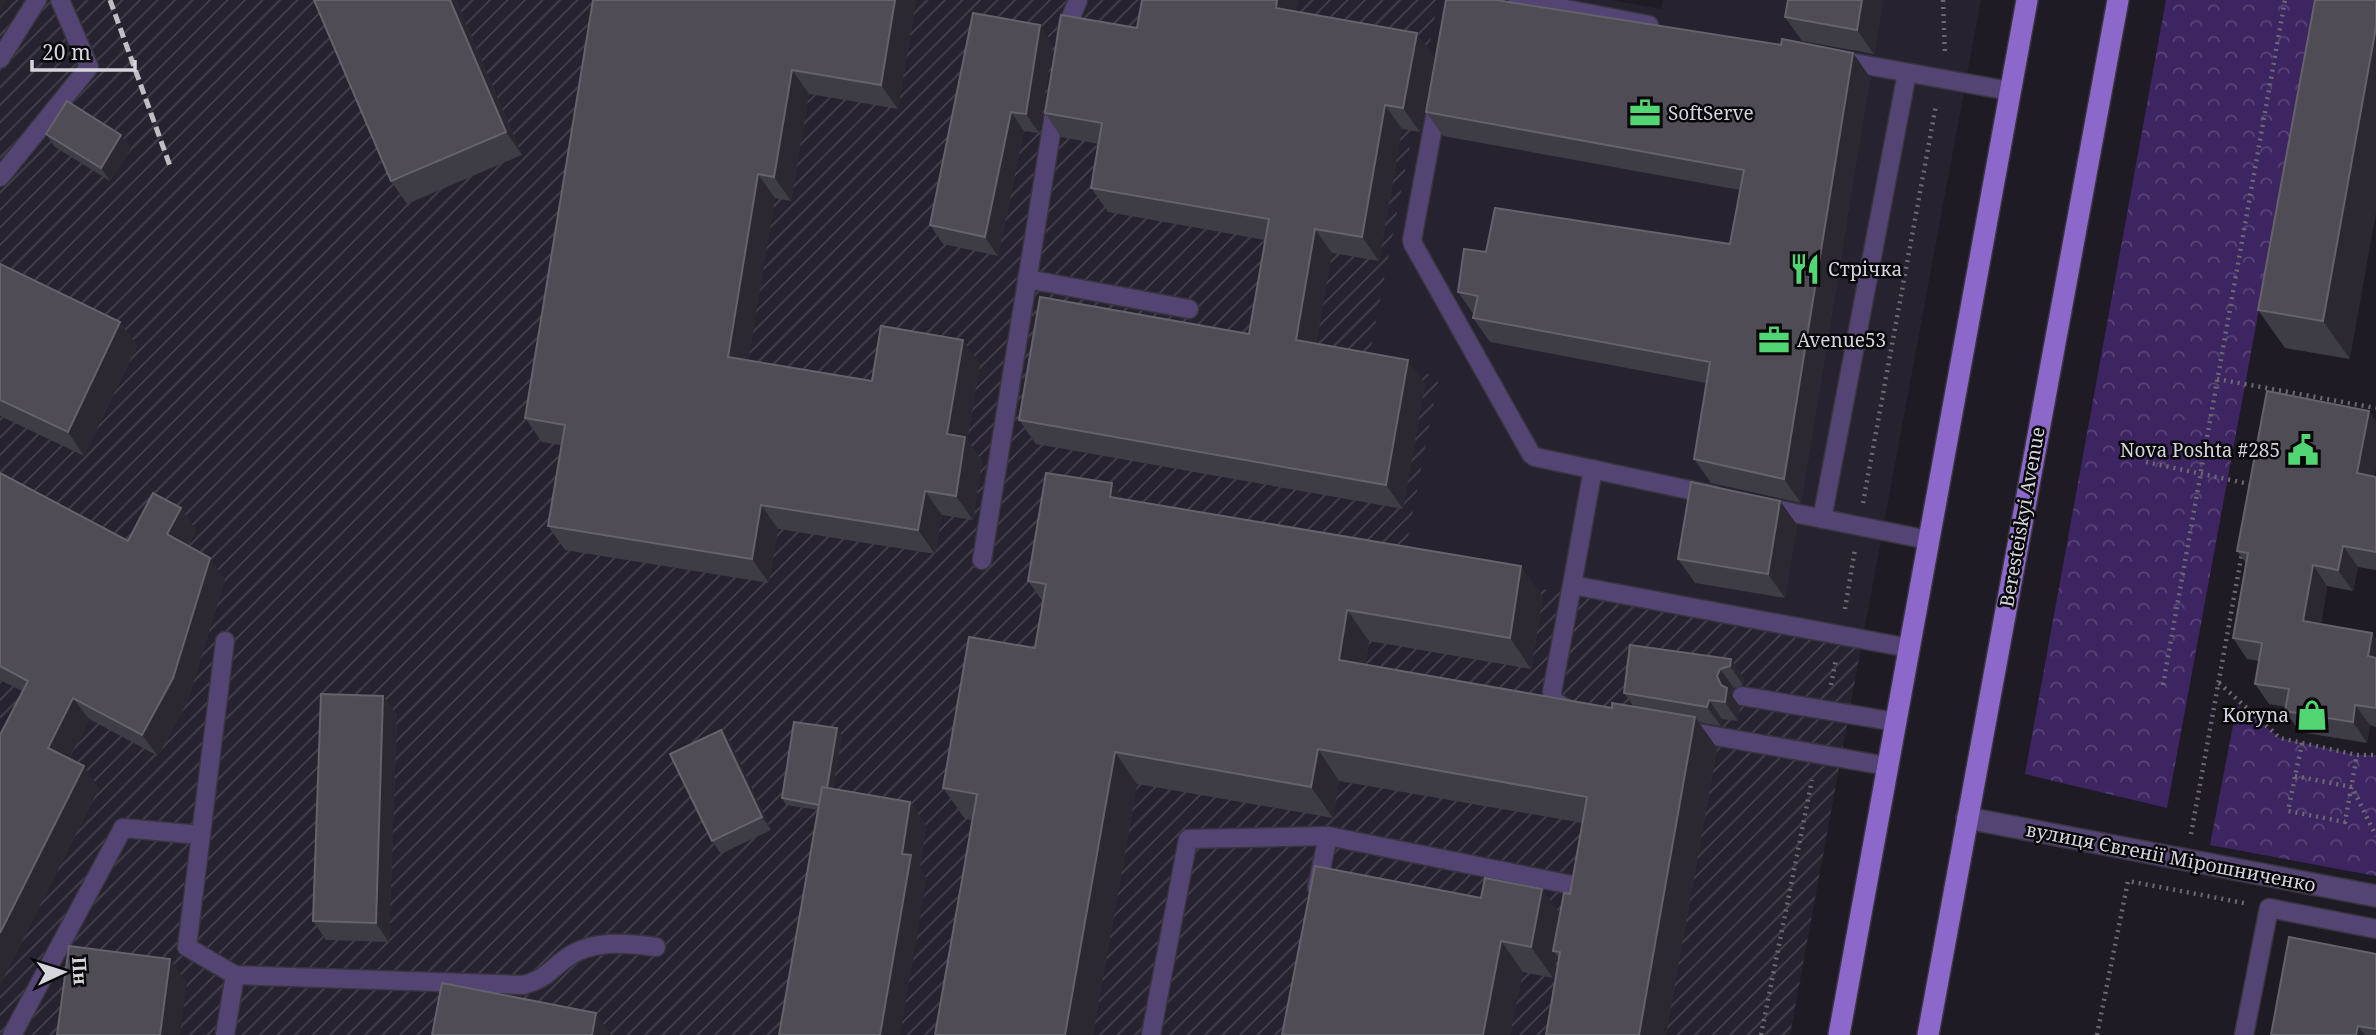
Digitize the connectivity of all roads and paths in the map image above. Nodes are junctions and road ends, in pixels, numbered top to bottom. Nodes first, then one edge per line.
1 (37, 0) edge
2 (60, 0) edge
3 (1078, 0) edge
4 (1518, 0) edge
5 (2027, 0) edge
6 (2118, 0) edge
7 (2285, 0) edge
8 (1668, 28) edge
9 (1064, 51) edge
10 (1817, 56) edge
11 (0, 59) edge
12 (1907, 73) junction
13 (1442, 80) edge
14 (1057, 91) edge
15 (2011, 91) junction
16 (0, 177) edge
17 (1027, 279) junction
18 (1189, 309) dead end
19 (2217, 379) junction
20 (2376, 408) edge
21 (2146, 462) dead end
22 (1593, 469) junction
23 (2201, 474) junction
24 (2252, 498) edge
25 (1822, 519) junction
26 (1929, 540) junction
27 (2243, 551) edge
28 (982, 561) dead end
29 (1572, 585) junction
30 (225, 642) dead end
31 (1909, 648) junction
32 (2219, 683) junction
33 (2163, 685) dead end
34 (1742, 696) dead end
35 (1580, 713) edge
36 (1896, 722) junction
37 (1673, 729) edge
38 (2302, 743) junction
39 (2357, 755) junction
40 (2376, 755) edge
41 (1887, 766) junction
42 (2295, 776) junction
43 (2352, 787) junction
44 (1967, 818) junction
45 (2194, 818) dead end
46 (201, 835) junction
47 (1328, 836) junction
48 (2376, 836) edge
49 (2376, 896) edge
50 (1315, 902) edge
51 (2269, 908) junction
52 (1577, 914) edge
53 (2376, 929) edge
54 (656, 947) dead end
55 (235, 975) junction
56 (12, 1035) edge
57 (225, 1035) edge
58 (1151, 1035) edge
59 (1839, 1035) edge
60 (1928, 1035) edge
61 (2097, 1035) edge
62 (2244, 1035) edge

1 - 11 lane
2 - 16 lane
3 - 9 lane
4 - 8 lane
5 - 15 main road
6 - 44 main road, Beresteiskyi Avenue
7 - 19 path
10 - 12 lane
12 - 15 lane
12 - 25 lane
13 - 22 lane
14 - 17 lane
15 - 26 main road
17 - 18 lane
17 - 28 lane
19 - 20 path
19 - 23 path
21 - 23 path
22 - 25 lane
22 - 29 lane
23 - 24 path
23 - 33 path
25 - 26 lane
26 - 31 main road
27 - 32 path
29 - 31 lane
29 - 35 lane
30 - 46 lane
31 - 36 main road
32 - 38 path
32 - 45 path
34 - 36 lane
36 - 41 main road
37 - 41 lane
38 - 39 path
38 - 42 path
39 - 40 path
39 - 43 path
41 - 59 main road
42 - 43 path
42 - 43 path
43 - 48 path
44 - 49 street, вулиця Євгенії Мірошниченко
44 - 60 main road, Beresteiskyi Avenue
46 - 55 lane
46 - 56 lane
47 - 50 lane
47 - 52 lane
47 - 58 lane
51 - 53 lane
51 - 61 path
51 - 62 lane
54 - 55 lane
55 - 57 lane

